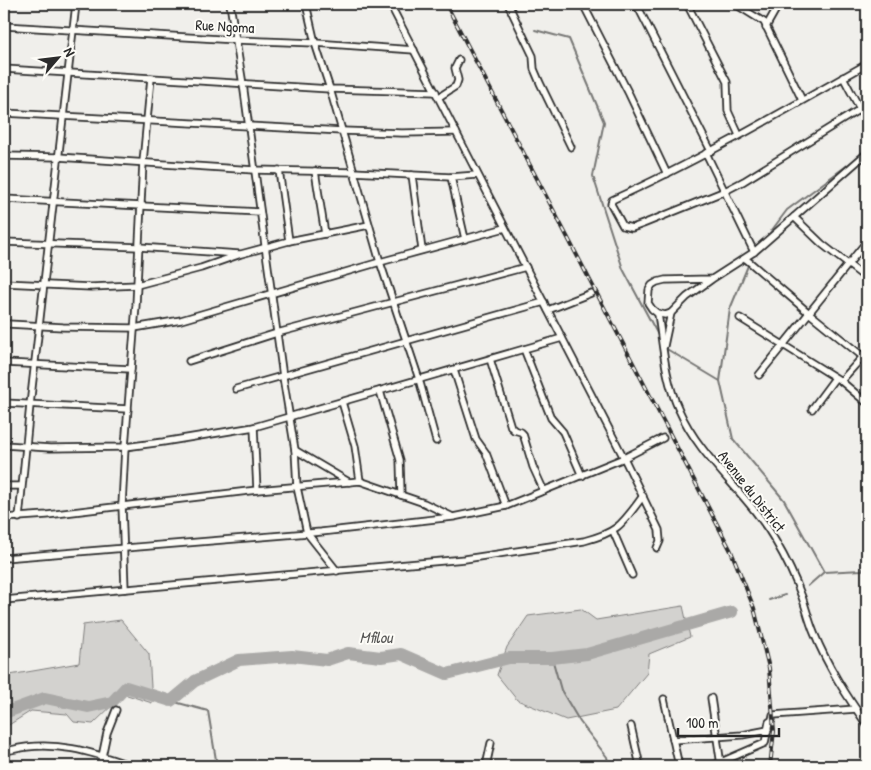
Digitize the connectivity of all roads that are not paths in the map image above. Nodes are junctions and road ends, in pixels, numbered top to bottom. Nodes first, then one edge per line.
1 (76, 4) edge
2 (230, 4) edge
3 (306, 4) edge
4 (343, 4) edge
5 (508, 4) edge
6 (583, 4) edge
7 (632, 4) edge
8 (687, 4) edge
9 (736, 4) edge
10 (779, 4) edge
11 (391, 5) edge
12 (4, 26) edge
13 (766, 27) junction
14 (73, 30) junction
15 (236, 40) junction
16 (315, 43) junction
17 (414, 50) junction
18 (459, 60) dead end
19 (867, 64) edge
20 (4, 69) edge
21 (68, 72) junction
22 (843, 77) junction
23 (151, 78) junction
24 (242, 83) junction
25 (330, 89) junction
26 (438, 95) junction
27 (802, 100) junction
28 (860, 109) junction
29 (4, 113) edge
30 (63, 116) junction
31 (146, 121) junction
32 (867, 122) edge
33 (248, 126) junction
34 (342, 131) junction
35 (456, 132) junction
36 (739, 135) junction
37 (571, 147) dead end
38 (708, 152) junction
39 (867, 152) edge
40 (4, 156) edge
41 (58, 157) junction
42 (143, 162) junction
43 (254, 170) junction
44 (279, 170) junction
45 (315, 171) junction
46 (354, 172) junction
47 (667, 174) junction
48 (412, 175) junction
49 (477, 175) junction
50 (451, 177) junction
51 (725, 191) junction
52 (4, 199) edge
53 (53, 201) junction
54 (141, 206) junction
55 (260, 212) junction
56 (794, 217) junction
57 (369, 225) junction
58 (506, 228) junction
59 (325, 234) junction
60 (465, 239) junction
61 (289, 241) junction
62 (867, 241) edge
63 (4, 242) edge
64 (48, 243) junction
65 (139, 247) junction
66 (265, 248) junction
67 (422, 250) junction
68 (754, 252) junction
69 (241, 254) junction
70 (746, 259) junction
71 (380, 262) junction
72 (849, 264) junction
73 (526, 267) junction
74 (712, 279) junction
75 (867, 279) edge
76 (4, 283) edge
77 (44, 284) junction
78 (137, 285) junction
79 (591, 292) dead end
80 (271, 294) junction
81 (392, 302) junction
82 (544, 302) junction
83 (548, 310) junction
84 (671, 313) junction
85 (809, 313) junction
86 (658, 314) junction
87 (740, 318) dead end
88 (8, 324) dead end
89 (39, 326) junction
90 (134, 328) junction
91 (277, 333) junction
92 (562, 338) junction
93 (405, 341) junction
94 (783, 344) junction
95 (524, 349) junction
96 (664, 350) junction
97 (866, 357) edge
98 (490, 359) junction
99 (189, 361) dead end
100 (4, 363) edge
101 (35, 364) junction
102 (131, 369) junction
103 (454, 370) junction
104 (759, 375) dead end
105 (283, 377) junction
106 (835, 378) junction
107 (418, 380) junction
108 (842, 382) junction
109 (236, 389) dead end
110 (380, 391) junction
111 (342, 402) junction
112 (4, 403) edge
113 (867, 403) edge
114 (30, 405) junction
115 (128, 409) junction
116 (812, 409) dead end
117 (290, 416) junction
118 (254, 427) junction
119 (663, 438) dead end
120 (436, 440) dead end
121 (4, 445) edge
122 (26, 446) junction
123 (125, 447) junction
124 (296, 450) junction
125 (624, 458) junction
126 (582, 476) junction
127 (350, 482) junction
128 (360, 482) junction
129 (4, 486) edge
130 (21, 486) junction
131 (297, 488) junction
132 (257, 490) junction
133 (544, 491) junction
134 (401, 495) junction
135 (643, 496) junction
136 (122, 505) junction
137 (506, 506) junction
138 (453, 517) junction
139 (4, 518) edge
140 (19, 518) junction
141 (613, 531) junction
142 (307, 532) junction
143 (123, 548) junction
144 (657, 548) dead end
145 (4, 558) edge
146 (337, 571) junction
147 (632, 575) dead end
148 (125, 589) junction
149 (4, 600) edge
150 (711, 698) dead end
151 (664, 699) dead end
152 (856, 709) junction
153 (116, 710) dead end
154 (867, 725) edge
155 (631, 726) dead end
156 (768, 730) junction
157 (716, 737) junction
158 (673, 740) junction
159 (491, 744) dead end
160 (11, 750) dead end
161 (101, 756) junction
162 (721, 764) edge
163 (100, 766) edge
164 (132, 766) edge
165 (486, 766) edge
166 (640, 766) edge
167 (679, 766) edge
168 (712, 766) edge

1 - 14 street
2 - 15 street
3 - 16 street
4 - 11 street
5 - 37 street
6 - 47 street
7 - 38 street
8 - 36 street
9 - 13 street
10 - 13 street
11 - 17 street
12 - 14 street, Rue Ngoma
13 - 27 street
14 - 15 street, Rue Ngoma
14 - 21 street
15 - 16 street, Rue Ngoma
15 - 24 street
16 - 17 street, Rue Ngoma
16 - 25 street
17 - 26 street
18 - 26 street
19 - 22 street
20 - 21 street
21 - 23 street
21 - 30 street
22 - 27 street
22 - 28 street
23 - 24 street
23 - 31 street
24 - 25 street
24 - 33 street
25 - 26 street
25 - 34 street
26 - 35 street
27 - 36 street
28 - 32 street
28 - 51 street
29 - 30 street
30 - 31 street
30 - 41 street
31 - 33 street
31 - 42 street
33 - 34 street
33 - 43 street
34 - 35 street
34 - 46 street
35 - 49 street
36 - 38 street
38 - 47 street
38 - 51 street
39 - 56 street, Avenue du District
40 - 41 street
41 - 42 street
41 - 53 street
42 - 43 street
42 - 54 street
43 - 44 street
43 - 55 street
44 - 45 street
44 - 61 street
45 - 46 street
45 - 59 street
46 - 48 street
46 - 57 street
47 - 51 street
48 - 50 street
48 - 67 street
49 - 50 street
49 - 58 street
50 - 60 street
51 - 68 street
52 - 53 street
53 - 54 street
53 - 64 street
54 - 55 street
54 - 65 street
55 - 66 street
56 - 68 street, Avenue du District
56 - 72 street
57 - 59 street
57 - 71 street
58 - 60 street
58 - 73 street
59 - 61 street
60 - 67 street
61 - 66 street
62 - 72 street
63 - 64 street
64 - 65 street
64 - 77 street
65 - 69 street
65 - 78 street
66 - 69 street
66 - 80 street
67 - 71 street
68 - 70 street, Avenue du District
69 - 78 street
70 - 74 street, Avenue du District
70 - 85 street
71 - 80 street
71 - 81 street
72 - 75 street
72 - 85 street
73 - 81 street
73 - 82 street
74 - 84 street, Avenue du District
74 - 86 street, Avenue du District
76 - 77 street
77 - 78 street
77 - 89 street
78 - 90 street
79 - 83 street
80 - 90 street
80 - 91 street
81 - 91 street
81 - 93 street
82 - 83 street
82 - 93 street
83 - 92 street
84 - 86 street
84 - 96 street, Avenue du District
85 - 94 street
85 - 97 street
86 - 96 street, Avenue du District
87 - 94 street
88 - 89 street
89 - 90 street
89 - 101 street
90 - 102 street
91 - 99 street
91 - 105 street
92 - 95 street
92 - 125 street
93 - 105 street
93 - 107 street
94 - 104 street
94 - 106 street
95 - 98 street
95 - 126 street
96 - 152 street, Avenue du District
97 - 108 street
98 - 103 street
98 - 133 street
100 - 101 street
101 - 102 street
101 - 114 street
102 - 115 street
103 - 107 street
103 - 137 street
105 - 109 street
105 - 117 street
106 - 108 street
106 - 116 street
107 - 110 street
107 - 120 street
108 - 113 street
110 - 111 street
110 - 134 street
111 - 117 street
111 - 128 street
112 - 114 street
114 - 115 street
114 - 122 street
115 - 123 street
117 - 118 street
117 - 124 street
118 - 123 street
118 - 132 street
119 - 125 street
121 - 122 street
122 - 123 street
122 - 130 street
123 - 136 street
124 - 127 street
124 - 131 street
125 - 126 street
125 - 135 street
126 - 133 street
127 - 128 street
127 - 131 street
128 - 134 street
129 - 130 street
130 - 140 street
131 - 132 street
131 - 142 street
132 - 136 street
133 - 137 street
134 - 138 street
135 - 141 street
135 - 144 street
136 - 140 street
136 - 143 street
137 - 138 street
138 - 142 street
139 - 140 street
141 - 146 street
141 - 147 street
142 - 143 street
142 - 146 street
143 - 145 street
143 - 148 street
146 - 148 street
148 - 149 street
150 - 157 street
151 - 158 street
152 - 154 street, Avenue du District
152 - 156 street
153 - 161 street
155 - 166 street
156 - 157 street
156 - 162 street
157 - 158 street
157 - 162 street
158 - 167 street
159 - 165 street
160 - 161 street
161 - 163 street
161 - 164 street
162 - 168 street

